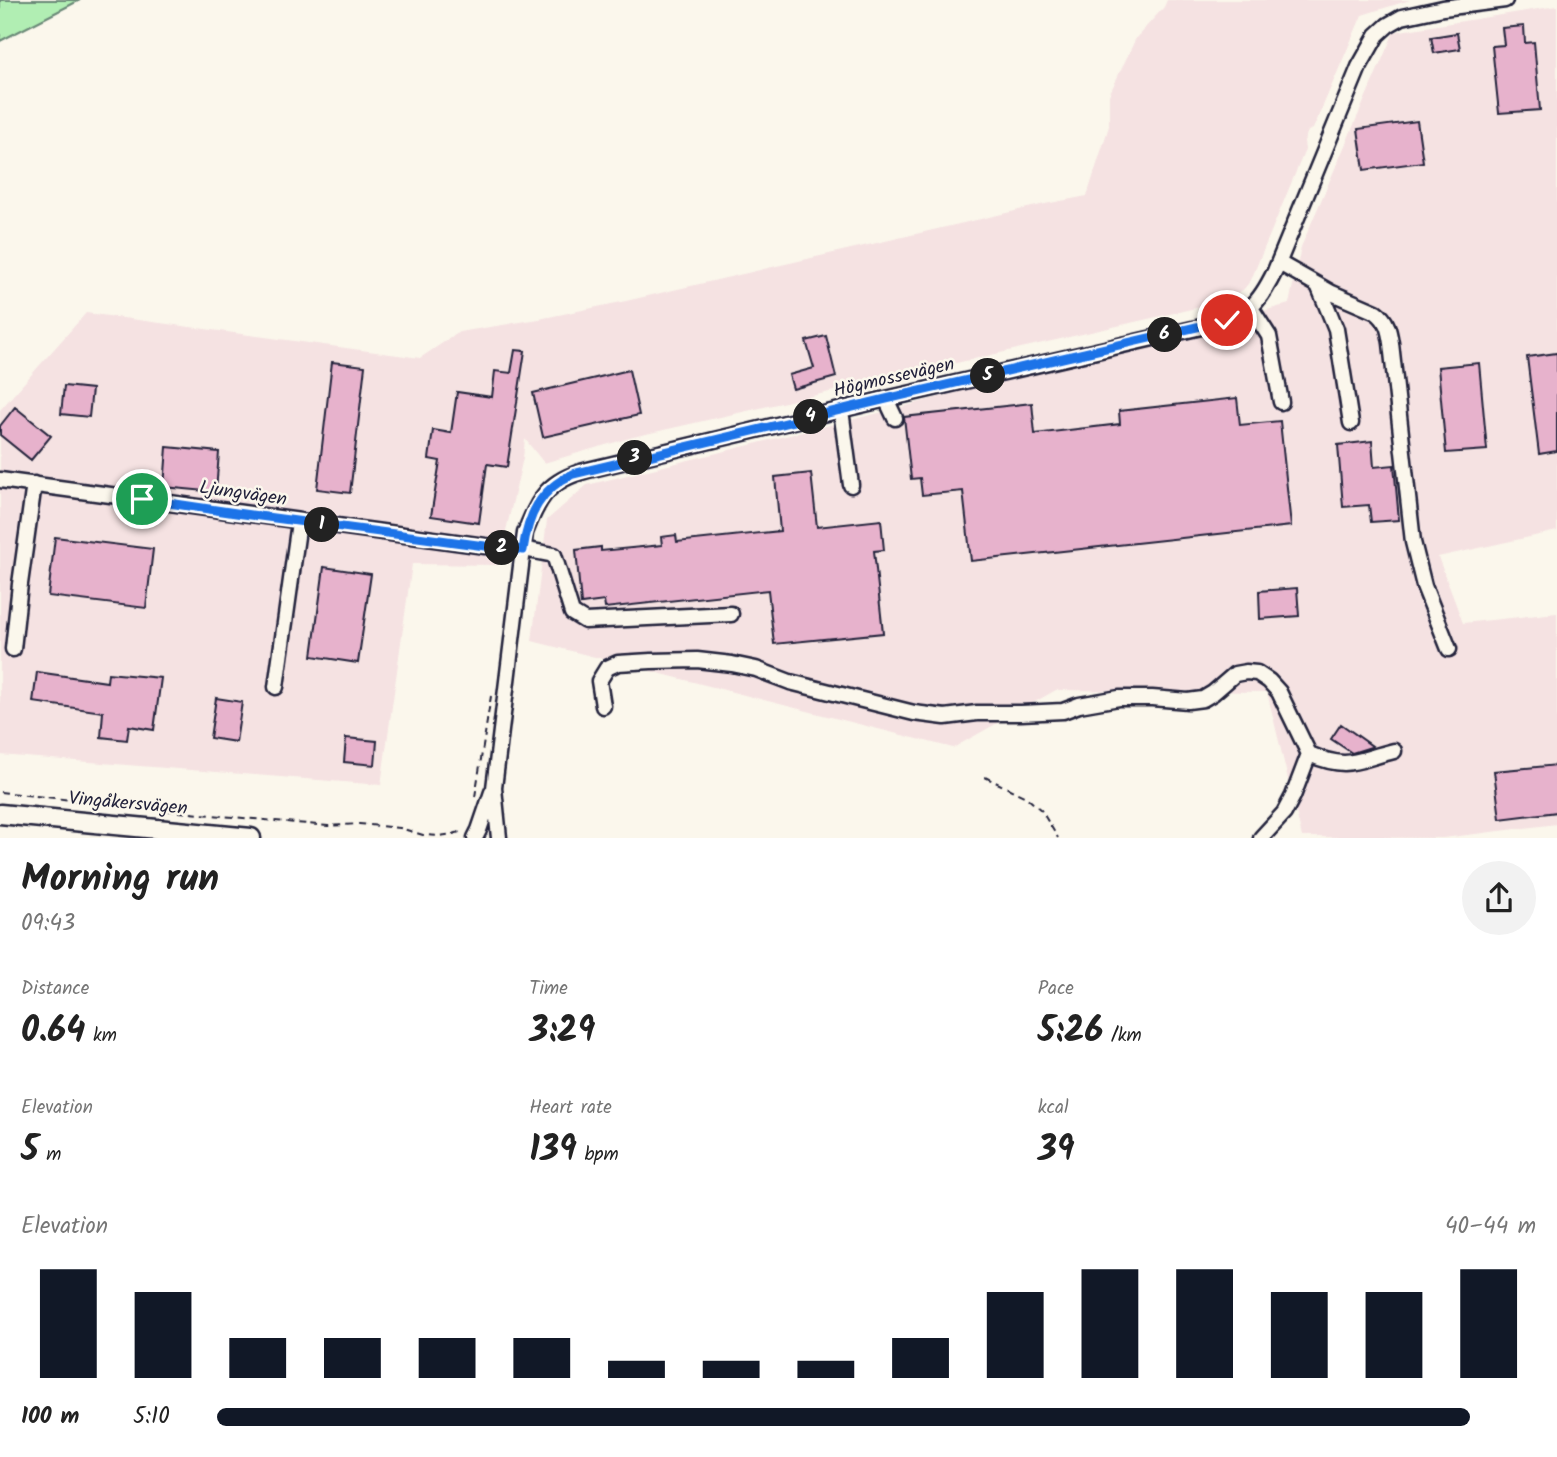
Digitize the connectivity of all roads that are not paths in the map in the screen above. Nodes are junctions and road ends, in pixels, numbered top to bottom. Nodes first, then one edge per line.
1 (1505, 0) edge
2 (1442, 4) edge
3 (1279, 263) junction
4 (1318, 285) junction
5 (1251, 308) junction
6 (886, 399) junction
7 (1281, 402) dead end
8 (841, 410) junction
9 (895, 418) dead end
10 (1351, 423) dead end
11 (0, 480) edge
12 (34, 484) junction
13 (851, 485) dead end
14 (299, 522) junction
15 (523, 550) junction
16 (731, 614) dead end
17 (13, 649) dead end
18 (1449, 649) dead end
19 (276, 688) dead end
20 (603, 706) dead end
21 (1394, 751) dead end
22 (1310, 754) junction
23 (494, 788) junction
24 (0, 814) edge
25 (470, 833) edge
26 (251, 838) edge
27 (499, 838) edge
28 (1261, 838) edge

1 - 2 street
2 - 3 street
3 - 4 street
3 - 5 street
4 - 10 street
4 - 18 street
5 - 6 street, Högmossevägen
5 - 7 street
6 - 8 street, Högmossevägen
6 - 9 street
8 - 13 street
8 - 15 street, Högmossevägen
11 - 12 street, Ljungvägen
12 - 14 street, Ljungvägen
12 - 17 street
14 - 15 street, Ljungvägen
14 - 19 street
15 - 16 street, Ljungvägen
15 - 23 street, Högmossevägen
20 - 22 street
21 - 22 street
22 - 28 street
23 - 25 street, Högmossevägen
23 - 27 street, Högmossevägen
24 - 26 main road, Vingåkersvägen

